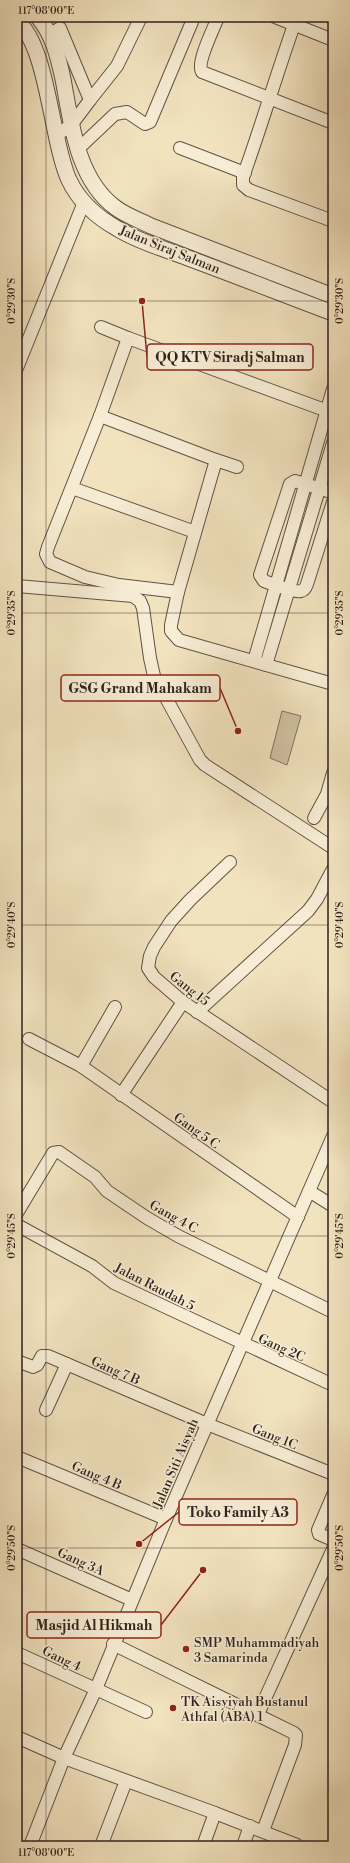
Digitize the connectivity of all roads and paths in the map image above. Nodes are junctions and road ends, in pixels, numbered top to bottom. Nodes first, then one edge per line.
1 (38, 17) edge
2 (141, 17) edge
3 (194, 17) edge
4 (218, 17) edge
5 (275, 17) edge
6 (17, 21) edge
7 (298, 21) edge
8 (57, 27) edge
9 (333, 40) edge
10 (269, 97) junction
11 (90, 100) junction
12 (333, 123) edge
13 (72, 124) junction
14 (56, 136) junction
15 (180, 148) dead end
16 (78, 150) junction
17 (245, 173) junction
18 (84, 202) junction
19 (333, 221) edge
20 (333, 296) edge
21 (333, 313) edge
22 (101, 327) dead end
23 (128, 338) junction
24 (17, 368) edge
25 (333, 390) edge
26 (330, 412) edge
27 (100, 416) junction
28 (333, 443) edge
29 (216, 460) junction
30 (237, 467) dead end
31 (305, 484) junction
32 (72, 488) junction
33 (319, 488) junction
34 (333, 494) edge
35 (333, 502) edge
36 (293, 526) junction
37 (306, 529) junction
38 (195, 532) junction
39 (276, 585) junction
40 (17, 586) edge
41 (288, 589) junction
42 (178, 592) junction
43 (254, 661) junction
44 (266, 665) junction
45 (333, 684) edge
46 (333, 773) edge
47 (314, 818) dead end
48 (333, 848) edge
49 (230, 862) dead end
50 (333, 869) edge
51 (183, 1002) junction
52 (115, 1007) dead end
53 (197, 1012) junction
54 (29, 1039) dead end
55 (81, 1066) junction
56 (121, 1095) junction
57 (333, 1102) edge
58 (333, 1136) edge
59 (309, 1191) junction
60 (333, 1206) edge
61 (17, 1213) edge
62 (298, 1217) junction
63 (17, 1225) edge
64 (270, 1281) junction
65 (333, 1312) edge
66 (242, 1344) junction
67 (17, 1361) edge
68 (68, 1364) junction
69 (333, 1385) edge
70 (46, 1410) dead end
71 (207, 1424) junction
72 (17, 1457) edge
73 (333, 1474) edge
74 (333, 1495) edge
75 (166, 1518) junction
76 (333, 1540) edge
77 (17, 1549) edge
78 (333, 1549) edge
79 (132, 1600) junction
80 (113, 1644) junction
81 (17, 1653) edge
82 (96, 1689) junction
83 (146, 1712) dead end
84 (258, 1714) junction
85 (17, 1737) edge
86 (64, 1758) junction
87 (126, 1780) junction
88 (215, 1813) junction
89 (250, 1826) junction
90 (263, 1832) junction
91 (297, 1845) dead end
92 (30, 1846) edge
93 (102, 1846) edge
94 (203, 1846) edge
95 (243, 1846) edge

1 - 8 street, Jalan Siraj Salman
2 - 11 street
3 - 16 street
4 - 10 street
5 - 7 street
6 - 14 street, Jalan Siraj Salman
7 - 9 street
7 - 10 street
8 - 11 street
8 - 13 street, Jalan Siraj Salman
10 - 12 street
10 - 17 street
11 - 13 street
13 - 14 street
13 - 16 street, Jalan Siraj Salman
14 - 18 street, Jalan Siraj Salman
15 - 17 street
16 - 20 street, Jalan Siraj Salman
17 - 19 street
18 - 21 street, Jalan Siraj Salman
18 - 24 street
22 - 23 street
23 - 26 street
23 - 27 street
25 - 26 street
26 - 31 street
27 - 29 street
27 - 32 street
28 - 33 street
29 - 30 street
29 - 38 street
31 - 33 street
31 - 36 street
31 - 39 street
32 - 38 street
32 - 42 street
33 - 34 street
33 - 37 street
35 - 41 street
36 - 37 street
36 - 39 street
37 - 41 street
38 - 42 street
39 - 41 street
39 - 43 street
40 - 48 street
41 - 44 street
42 - 43 street
43 - 44 street
44 - 45 street
46 - 47 street
49 - 51 street, Gang 15
50 - 53 street
51 - 53 street, Gang 15
51 - 56 street
52 - 55 street
53 - 57 street, Gang 15
54 - 55 street, Gang 5 C
55 - 56 street, Gang 5 C
56 - 62 street, Gang 5 C
58 - 59 street, Jalan Siti Aisyah
59 - 60 street
59 - 62 street, Jalan Siti Aisyah
61 - 64 street, Gang 4 C
62 - 64 street, Jalan Siti Aisyah
63 - 66 street, Jalan Raudah 5
64 - 65 street, Gang 4 C
64 - 66 street, Jalan Siti Aisyah
66 - 69 street, Gang 2C
66 - 71 street, Jalan Siti Aisyah
67 - 68 street, Gang 7 B
68 - 70 street
68 - 71 street, Gang 7 B
71 - 73 street, Gang 1C
71 - 75 street, Jalan Siti Aisyah
72 - 75 street, Gang 4 B
74 - 76 street
75 - 79 street, Jalan Siti Aisyah
77 - 79 street, Gang 3A
78 - 84 street
79 - 80 street, Jalan Siti Aisyah
80 - 82 street, Jalan Siti Aisyah
80 - 84 street
81 - 82 street, Gang 4
82 - 83 street, Gang 4
82 - 86 street, Jalan Siti Aisyah
84 - 90 street
85 - 86 street
86 - 87 street
86 - 92 street, Jalan Siti Aisyah
87 - 88 street
87 - 93 street
88 - 89 street
88 - 94 street
89 - 90 street
89 - 95 street
90 - 91 street

